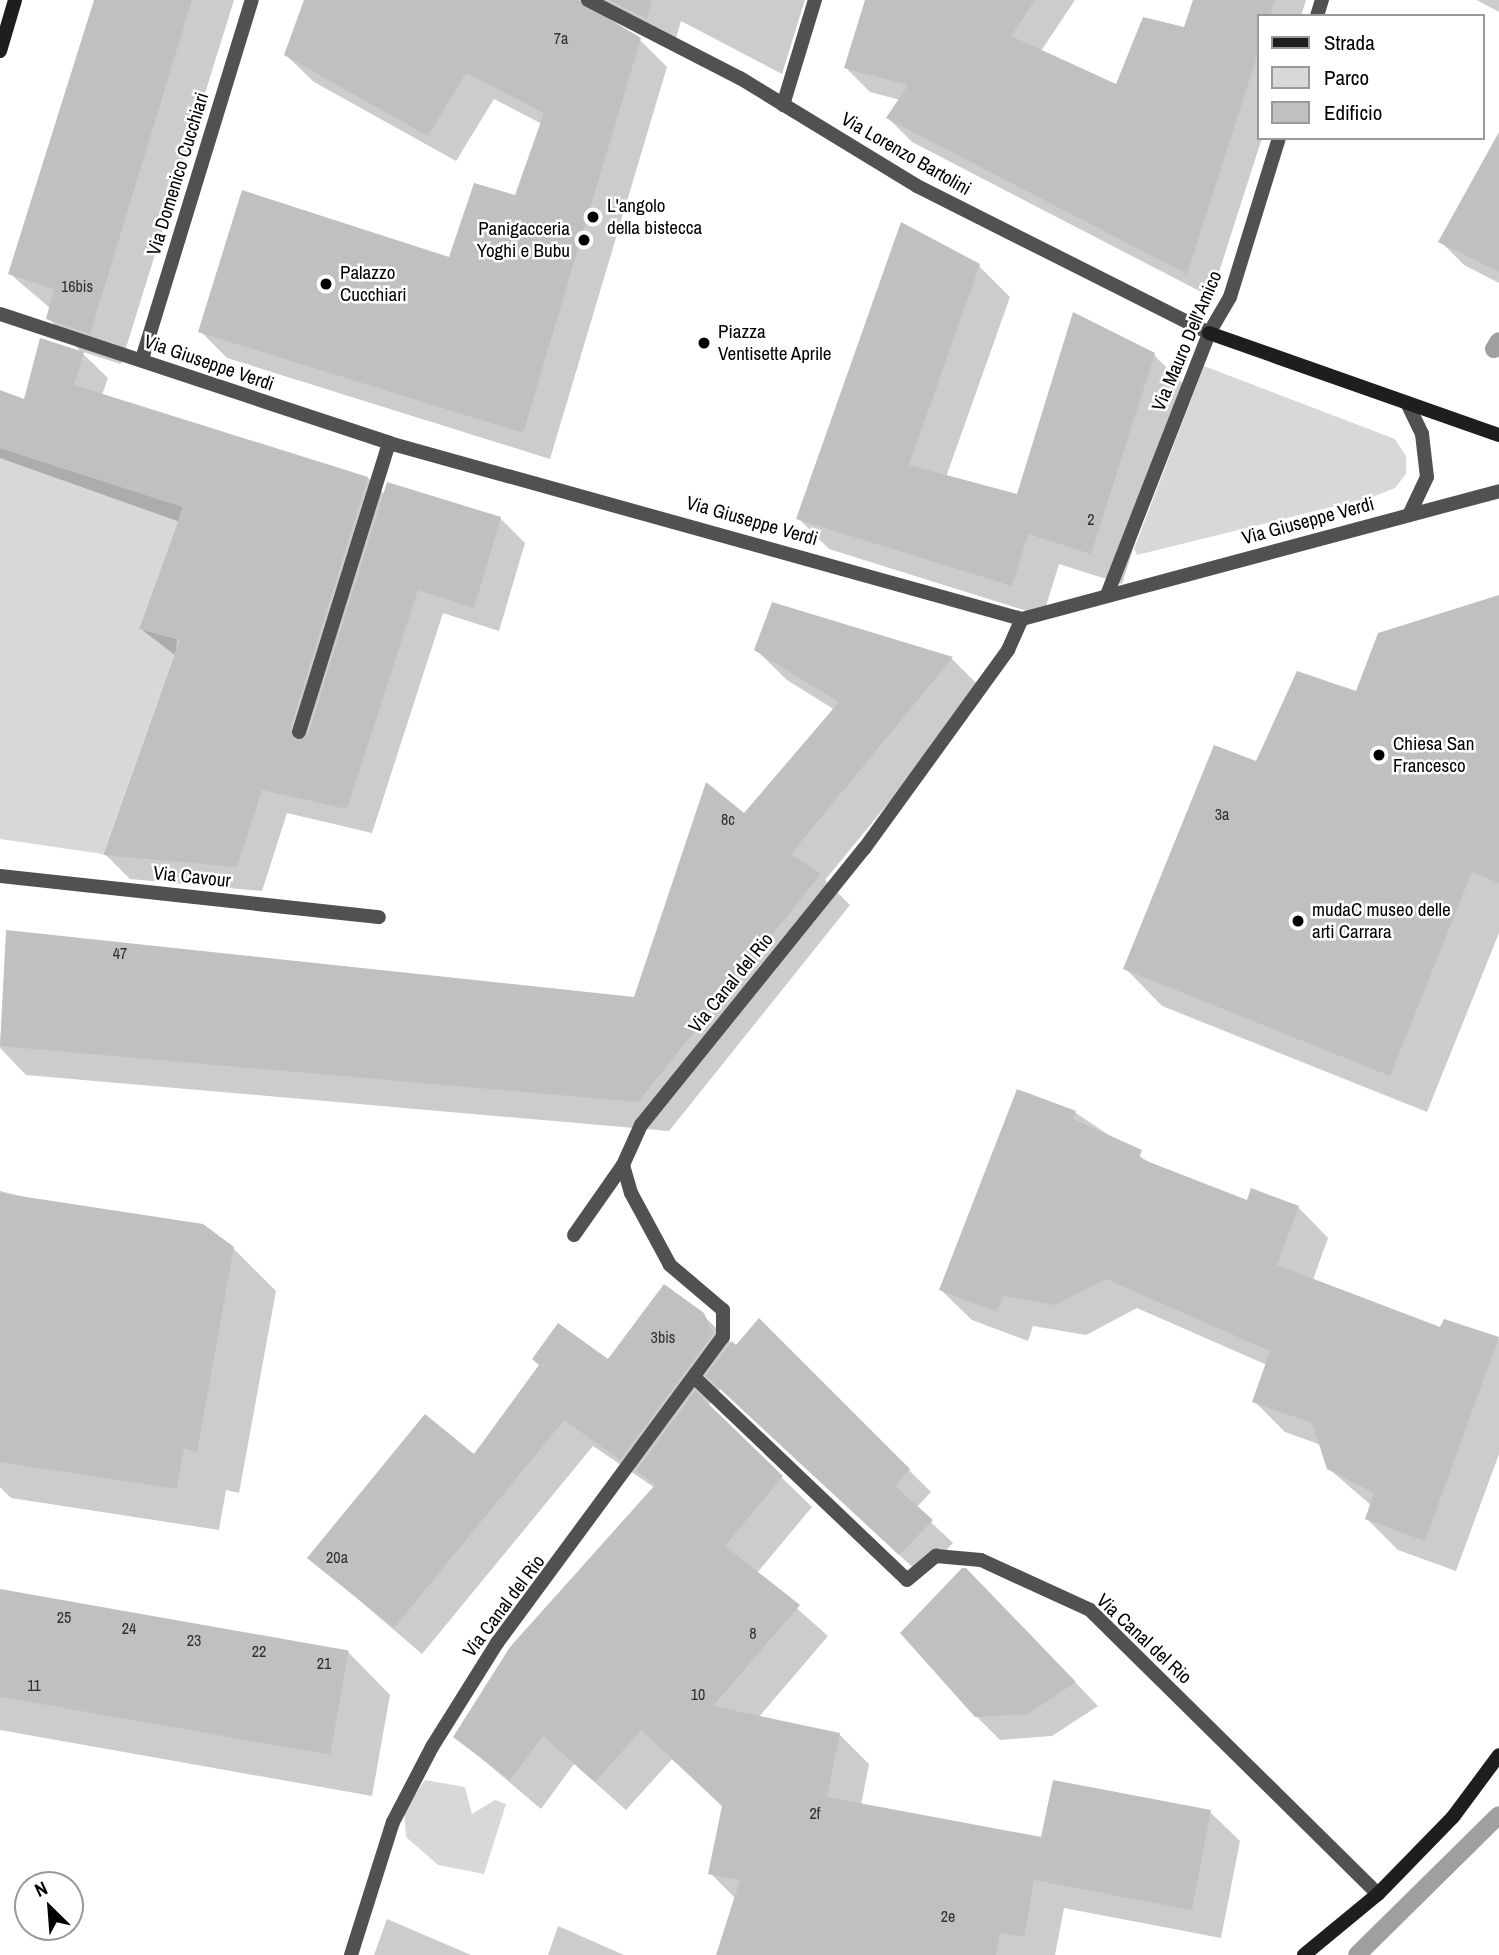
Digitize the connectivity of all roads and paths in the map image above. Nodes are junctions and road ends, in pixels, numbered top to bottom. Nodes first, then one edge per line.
1 (15, 0) edge
2 (252, 0) edge
3 (588, 0) edge
4 (815, 0) edge
5 (0, 51) edge
6 (783, 105) junction
7 (1278, 140) edge
8 (0, 314) edge
9 (1209, 333) junction
10 (142, 359) junction
11 (1407, 403) junction
12 (1499, 435) edge
13 (389, 443) junction
14 (1499, 491) edge
15 (1409, 514) junction
16 (1107, 595) junction
17 (1022, 619) junction
18 (299, 732) dead end
19 (0, 876) edge
20 (379, 917) dead end
21 (622, 1165) junction
22 (574, 1235) dead end
23 (694, 1377) junction
24 (1499, 1755) edge
25 (1378, 1894) junction
26 (351, 1955) edge
27 (1304, 1955) edge

1 - 5 main road
2 - 10 street, Via Domenico Cucchiari
3 - 6 street, Via Lorenzo Bartolini
4 - 6 street
6 - 9 street, Via Lorenzo Bartolini
7 - 9 street, Via Mauro Dell'Amico
8 - 10 street, Via Giuseppe Verdi
9 - 11 main road
9 - 16 street, Via Mauro Dell'Amico
10 - 13 street, Via Giuseppe Verdi
11 - 12 main road
11 - 15 street
13 - 17 street, Via Giuseppe Verdi
13 - 18 street
14 - 15 street, Via Giuseppe Verdi
15 - 16 street, Via Giuseppe Verdi
16 - 17 street, Via Giuseppe Verdi
17 - 21 street, Via Canal del Rio
19 - 20 street, Via Cavour
21 - 22 street
21 - 23 street, Via Canal del Rio
23 - 25 street, Via Canal del Rio
23 - 26 street, Via Canal del Rio
24 - 25 main road
25 - 27 main road

